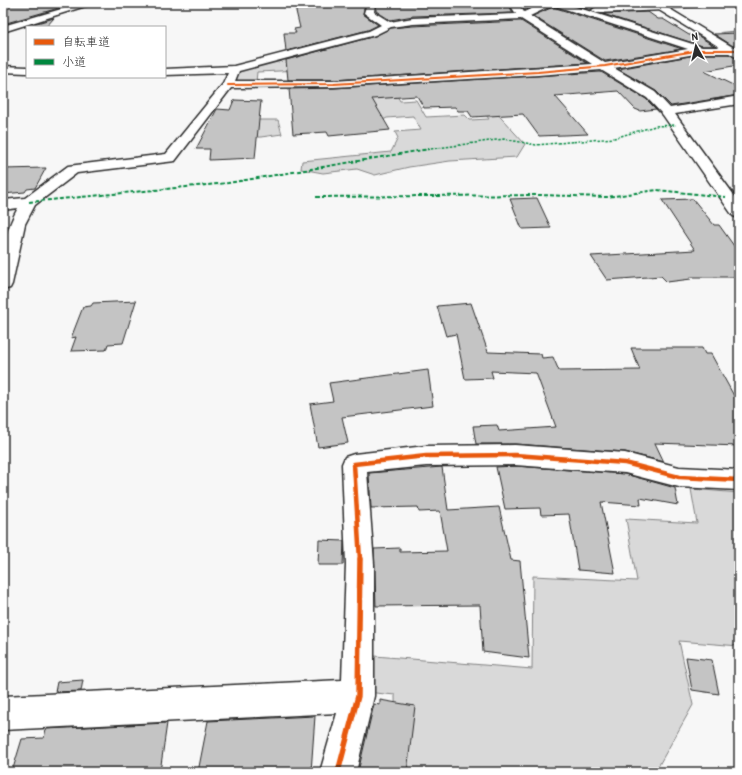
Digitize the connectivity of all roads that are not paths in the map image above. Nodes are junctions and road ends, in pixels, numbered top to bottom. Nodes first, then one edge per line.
1 (91, 3) edge
2 (371, 3) edge
3 (512, 3) edge
4 (553, 3) edge
5 (698, 3) edge
6 (657, 5) edge
7 (580, 10) junction
8 (523, 16) junction
9 (388, 25) junction
10 (3, 29) edge
11 (701, 50) junction
12 (736, 52) edge
13 (605, 66) junction
14 (3, 69) edge
15 (234, 69) junction
16 (26, 70) edge
17 (166, 72) edge
18 (228, 85) junction
19 (739, 100) edge
20 (667, 112) junction
21 (29, 202) junction
22 (3, 205) edge
23 (739, 213) edge
24 (3, 284) edge
25 (739, 480) edge
26 (358, 696) junction
27 (3, 713) edge
28 (338, 772) edge

1 - 10 street
2 - 9 street
3 - 8 street
4 - 7 street
4 - 8 street
5 - 6 street
6 - 7 street
6 - 12 street
7 - 11 street
8 - 9 street
8 - 13 street
9 - 15 street
11 - 12 street
11 - 13 street
13 - 18 street
13 - 20 street
14 - 16 street
15 - 17 street
15 - 18 street
18 - 21 street
19 - 20 street
20 - 23 street
21 - 22 street
21 - 24 street
25 - 26 street
26 - 27 street
26 - 28 street

